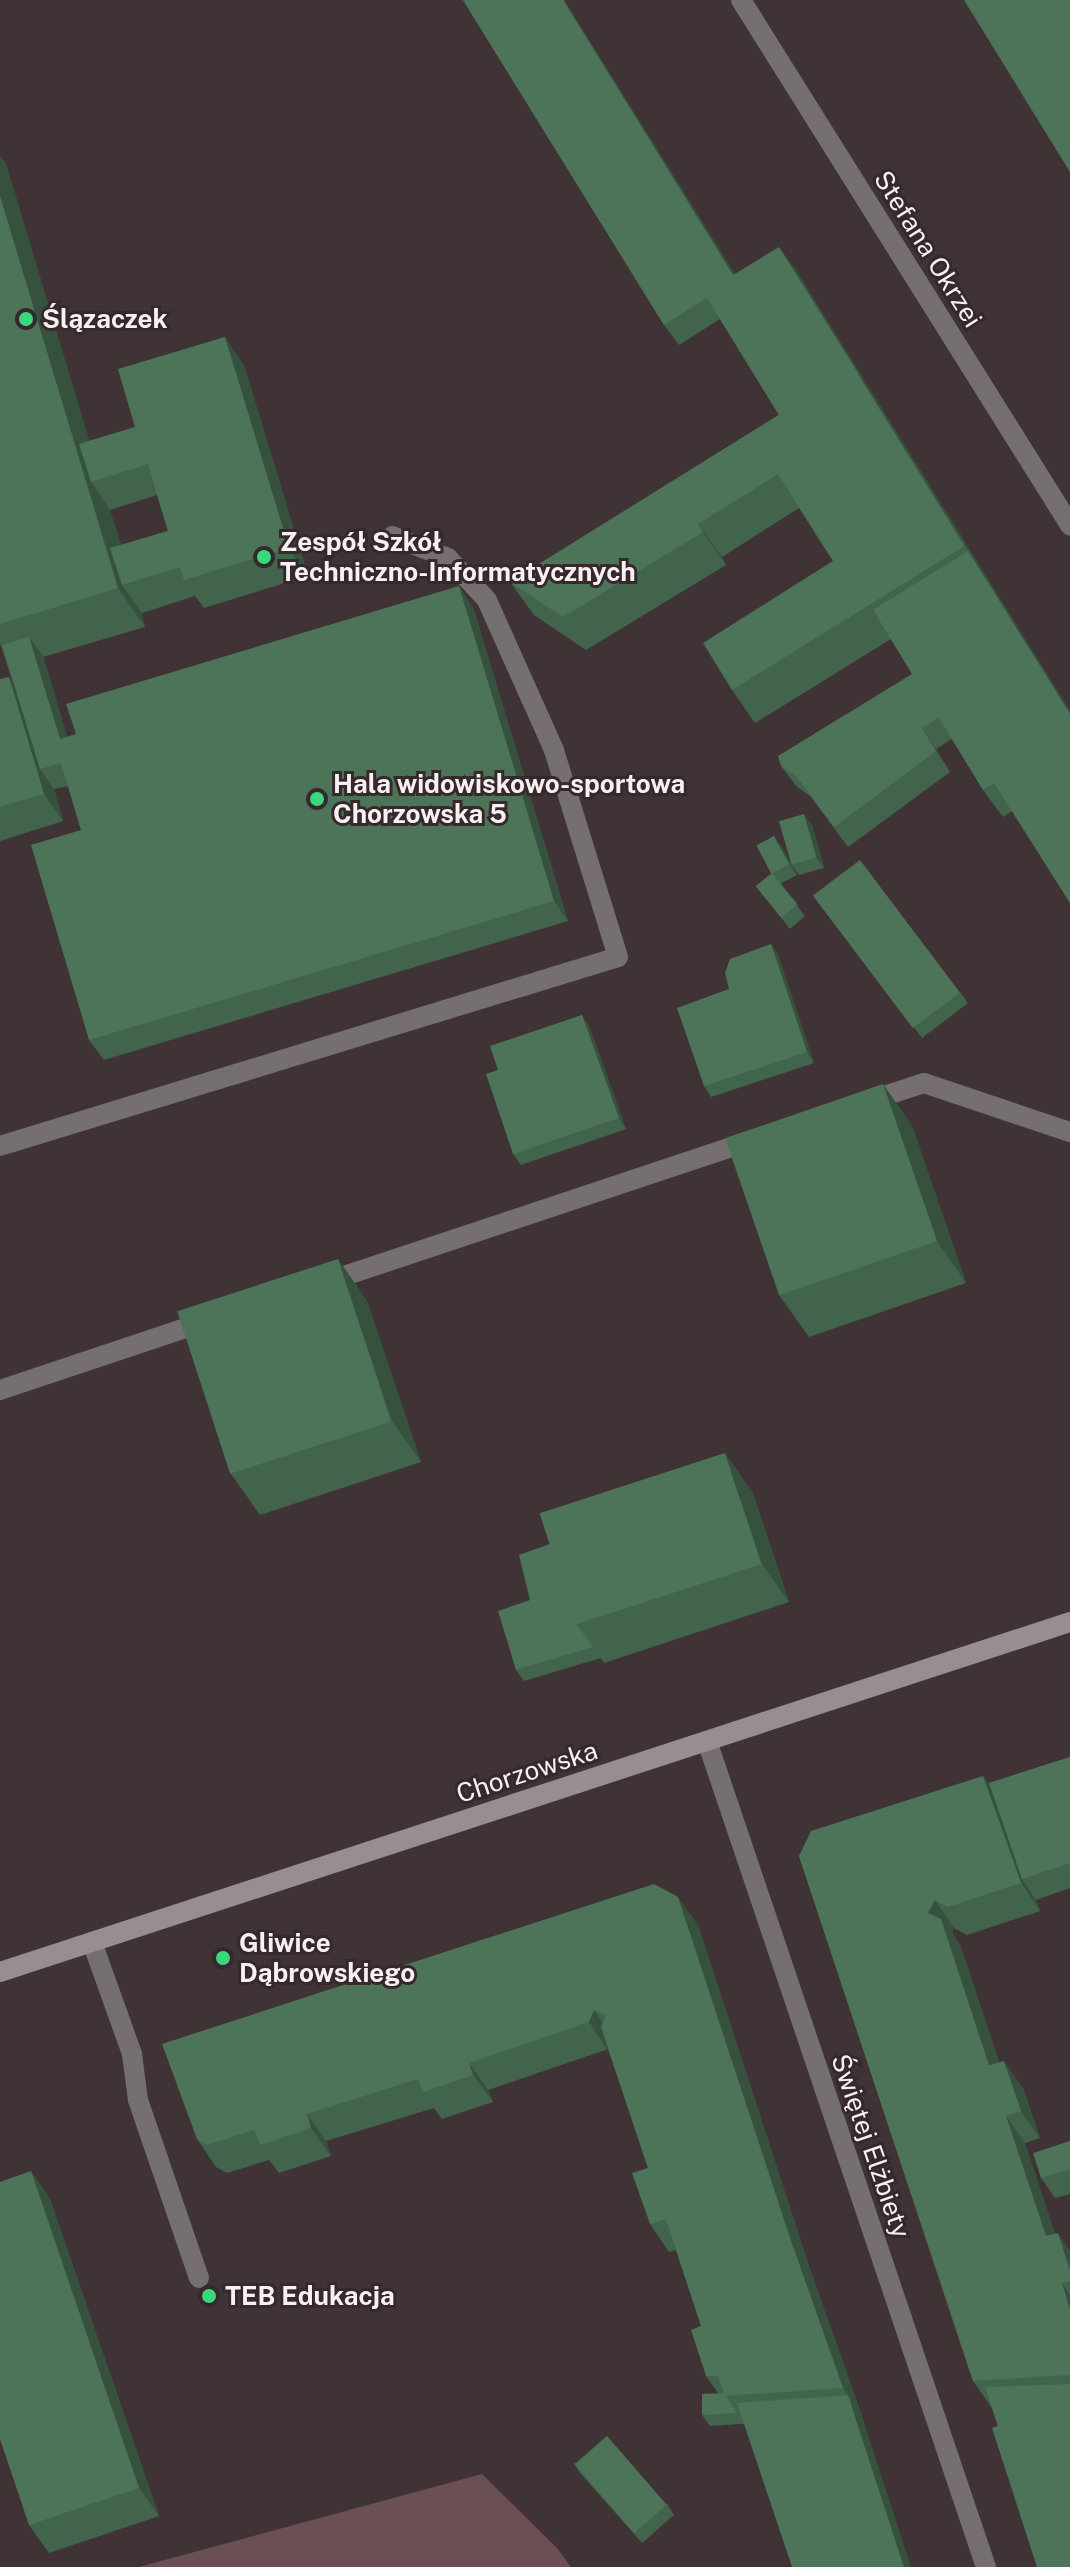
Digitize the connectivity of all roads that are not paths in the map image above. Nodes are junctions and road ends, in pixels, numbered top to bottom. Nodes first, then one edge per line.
1 (741, 0) edge
2 (1070, 525) edge
3 (392, 536) dead end
4 (848, 1108) edge
5 (1070, 1132) edge
6 (772, 1133) edge
7 (0, 1146) edge
8 (303, 1289) edge
9 (227, 1314) edge
10 (0, 1390) edge
11 (1070, 1622) edge
12 (707, 1741) junction
13 (92, 1942) junction
14 (0, 1972) edge
15 (199, 2278) dead end
16 (986, 2567) edge

1 - 2 street, Stefana Okrzei
3 - 7 street
4 - 5 street
6 - 8 street
9 - 10 street
11 - 12 main road, Chorzowska
12 - 13 main road, Chorzowska
12 - 16 street, Świętej Elżbiety
13 - 14 main road, Chorzowska
13 - 15 street

